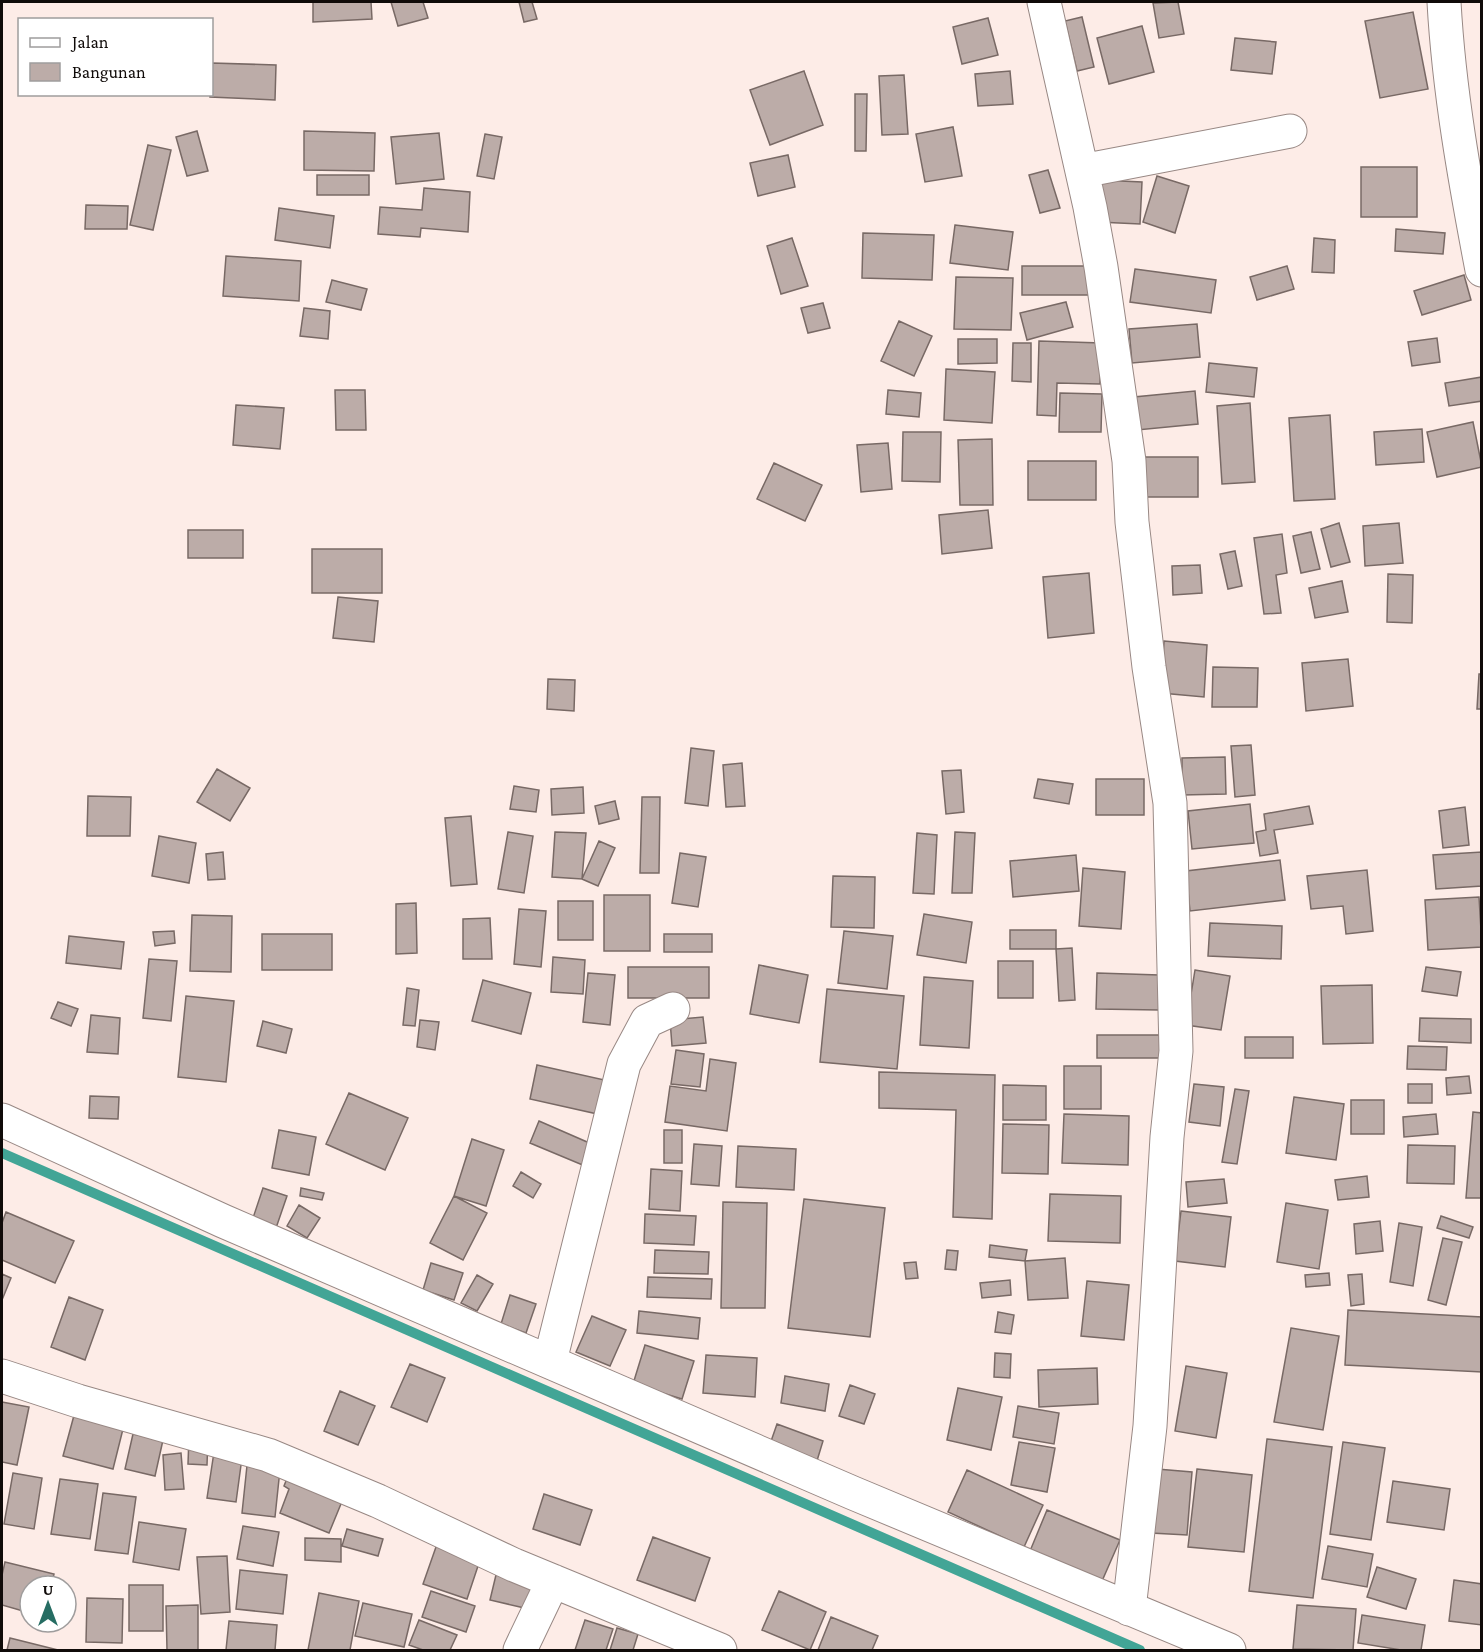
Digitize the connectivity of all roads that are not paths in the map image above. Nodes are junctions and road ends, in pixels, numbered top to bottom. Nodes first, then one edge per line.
1 (1044, 2) edge
2 (1444, 2) edge
3 (1468, 104) edge
4 (1290, 131) dead end
5 (1082, 171) junction
6 (1482, 270) edge
7 (673, 1009) dead end
8 (2, 1120) edge
9 (550, 1361) junction
10 (2, 1376) edge
11 (553, 1581) junction
12 (1129, 1609) junction
13 (520, 1650) edge
14 (720, 1650) edge
15 (1229, 1650) edge

1 - 5 street
2 - 3 street
3 - 6 street
4 - 5 street
5 - 12 street
7 - 9 street
8 - 9 street
9 - 12 street
10 - 11 street
11 - 13 street
11 - 14 street
12 - 15 street

